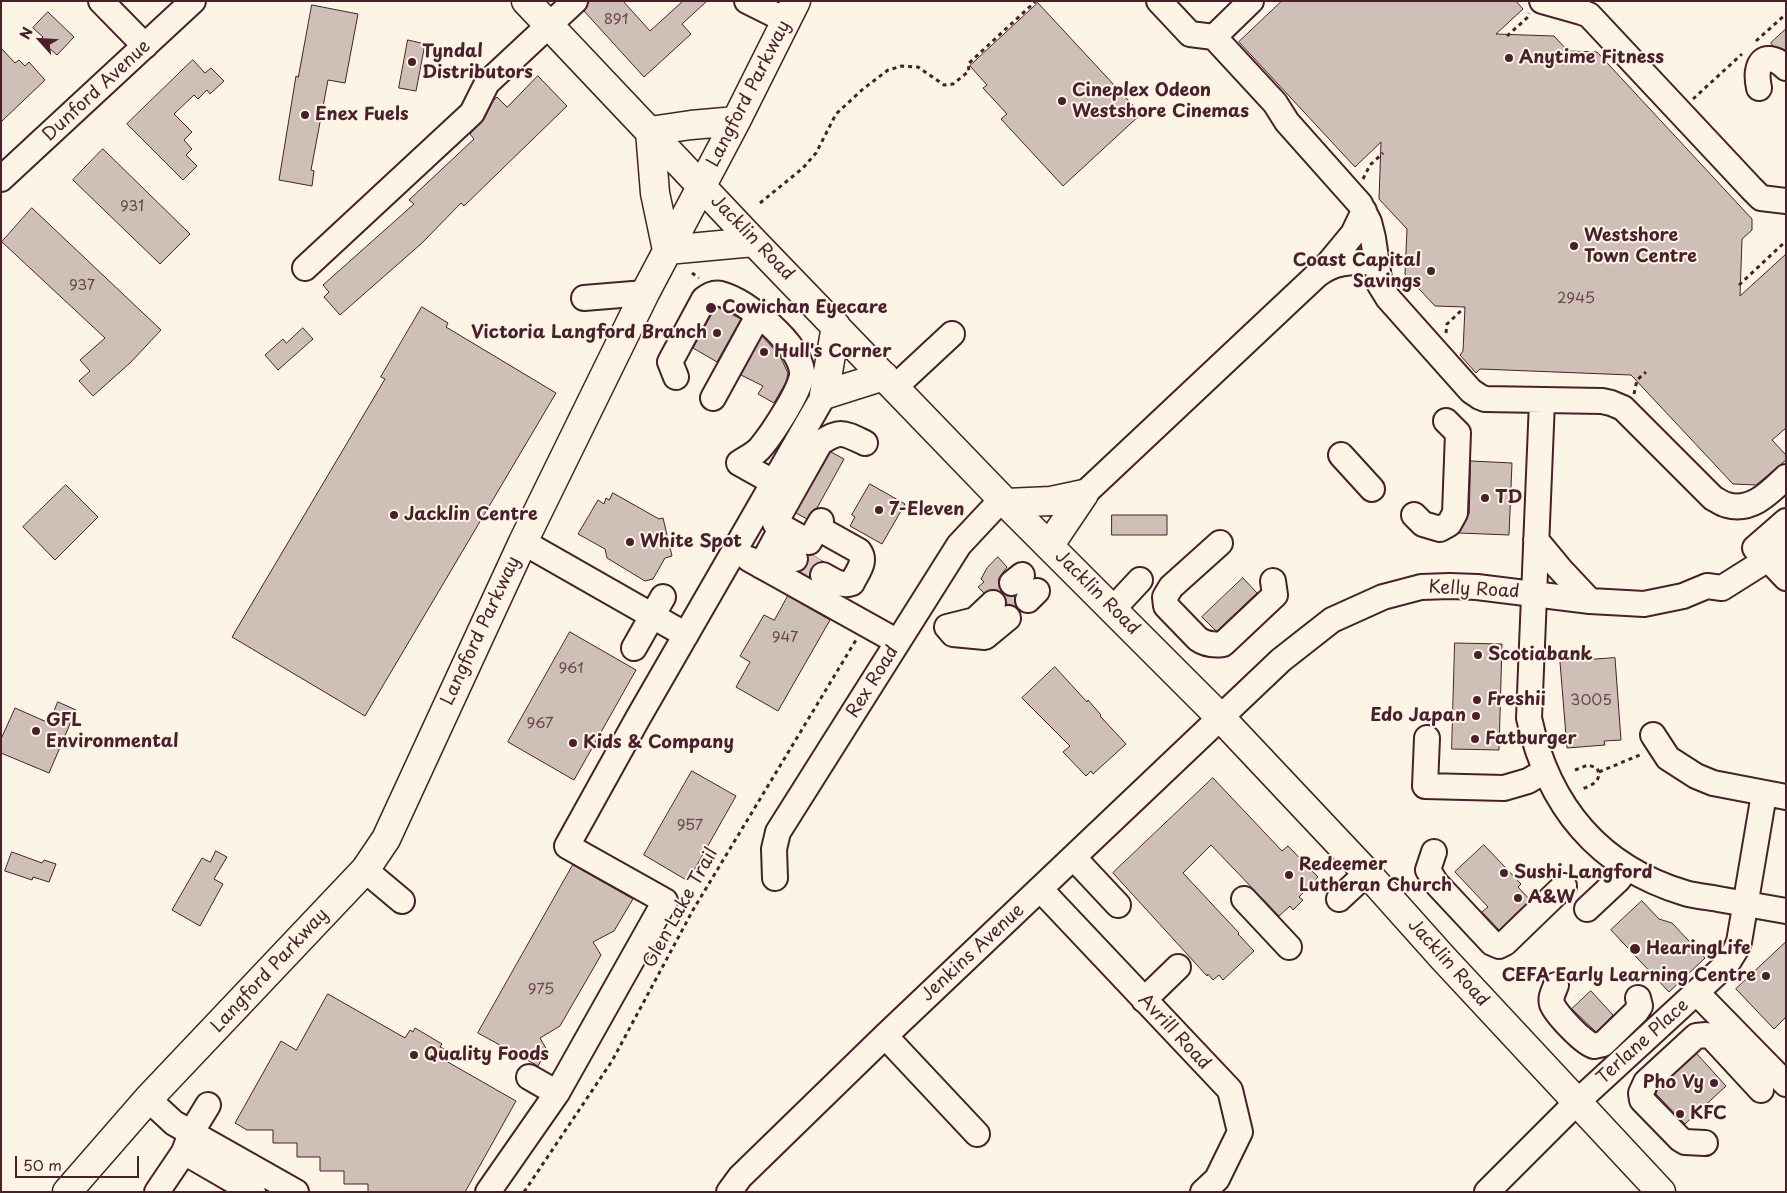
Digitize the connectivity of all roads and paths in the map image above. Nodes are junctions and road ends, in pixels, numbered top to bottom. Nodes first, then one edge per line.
1 (101, 1) edge
2 (193, 1) edge
3 (526, 1) edge
4 (575, 1) edge
5 (746, 1) edge
6 (1036, 1) edge
7 (1159, 1) edge
8 (1251, 1) edge
9 (1536, 5) edge
10 (792, 11) edge
11 (1786, 14) edge
12 (549, 26) junction
13 (1508, 36) dead end
14 (1214, 37) junction
15 (145, 46) junction
16 (1750, 46) dead end
17 (1743, 53) dead end
18 (1786, 68) edge
19 (1759, 88) dead end
20 (1680, 111) junction
21 (736, 121) junction
22 (650, 132) junction
23 (1382, 153) dead end
24 (1, 180) edge
25 (701, 185) junction
26 (1786, 201) edge
27 (760, 203) dead end
28 (1359, 204) junction
29 (754, 242) junction
30 (1786, 242) edge
31 (667, 250) junction
32 (1376, 262) junction
33 (305, 268) dead end
34 (1324, 269) junction
35 (1739, 285) dead end
36 (644, 293) junction
37 (584, 298) dead end
38 (1464, 308) dead end
39 (758, 316) junction
40 (836, 326) junction
41 (952, 334) dead end
42 (1445, 364) junction
43 (676, 377) dead end
44 (889, 381) junction
45 (824, 395) junction
46 (713, 398) dead end
47 (1542, 401) junction
48 (1452, 427) dead end
49 (865, 443) dead end
50 (1341, 455) dead end
51 (1786, 477) edge
52 (784, 478) junction
53 (1372, 490) dead end
54 (1084, 494) junction
55 (1004, 501) junction
56 (1414, 515) dead end
57 (1786, 520) edge
58 (1536, 540) junction
59 (522, 542) junction
60 (1786, 542) edge
61 (1220, 543) dead end
62 (1049, 546) junction
63 (734, 550) junction
64 (772, 559) junction
65 (795, 559) tunnel mouth
66 (1768, 559) junction
67 (823, 575) tunnel mouth
68 (1786, 578) edge
69 (1140, 580) dead end
70 (1273, 581) dead end
71 (1707, 586) junction
72 (1533, 594) junction
73 (1590, 601) junction
74 (657, 606) junction
75 (1113, 609) junction
76 (1000, 610) dead end
77 (947, 627) dead end
78 (686, 635) junction
79 (860, 635) dead end
80 (898, 642) junction
81 (634, 648) dead end
82 (1221, 718) junction
83 (1427, 738) dead end
84 (1656, 740) joint
85 (1575, 770) dead end
86 (1545, 771) junction
87 (1599, 772) junction
88 (1582, 789) dead end
89 (1775, 795) edge
90 (1434, 852) dead end
91 (1074, 858) junction
92 (1627, 868) junction
93 (365, 870) junction
94 (1367, 873) junction
95 (775, 878) dead end
96 (1564, 886) dead end
97 (1041, 890) junction
98 (1244, 899) dead end
99 (1339, 899) dead end
100 (402, 901) dead end
101 (1745, 904) junction
102 (1118, 905) dead end
103 (1587, 909) dead end
104 (1786, 911) edge
105 (1289, 946) dead end
106 (1178, 967) dead end
107 (1556, 985) dead end
108 (1697, 993) junction
109 (1638, 998) dead end
110 (1144, 1000) junction
111 (886, 1036) junction
112 (528, 1077) dead end
113 (1786, 1084) edge
114 (1761, 1090) dead end
115 (557, 1093) junction
116 (148, 1100) junction
117 (1578, 1102) junction
118 (208, 1105) dead end
119 (977, 1134) dead end
120 (188, 1142) junction
121 (1705, 1143) dead end
122 (741, 1187) edge
123 (67, 1192) edge
124 (157, 1192) edge
125 (253, 1192) edge
126 (296, 1192) edge
127 (488, 1192) edge
128 (524, 1192) edge
129 (1203, 1192) edge
130 (1487, 1192) edge
131 (1661, 1192) edge

1 - 15 street
2 - 15 street, Dunford Avenue
3 - 12 main road, Jacklin Road
4 - 12 street
5 - 10 street
6 - 27 path
7 - 14 street
8 - 14 street
9 - 13 path
9 - 20 street
10 - 21 main road, Langford Parkway
11 - 16 path
12 - 22 main road, Jacklin Road
12 - 33 street
14 - 28 street
15 - 24 street, Dunford Avenue
17 - 20 path
18 - 19 street
20 - 26 street
21 - 22 main road
21 - 25 main road, Langford Parkway
22 - 25 main road, Jacklin Road
22 - 31 main road
23 - 28 path
25 - 29 main road, Jacklin Road
25 - 31 main road, Langford Parkway
28 - 32 street
28 - 34 street
29 - 31 main road
29 - 40 main road, Jacklin Road
30 - 35 path
31 - 36 main road, Langford Parkway
32 - 34 street
32 - 42 street
34 - 54 street
36 - 37 street
36 - 59 main road, Langford Parkway
38 - 42 path
39 - 43 street
39 - 46 street
39 - 52 street
40 - 44 main road, Jacklin Road
40 - 45 main road
41 - 44 street
42 - 47 street
44 - 45 main road
44 - 55 main road, Jacklin Road
45 - 52 street
47 - 51 street
47 - 58 street
48 - 56 street
49 - 52 street
50 - 53 street
52 - 63 street
52 - 64 street
54 - 55 main road
54 - 62 main road
55 - 62 main road, Jacklin Road
55 - 80 street, Rex Road
57 - 71 street, Kelly Road
58 - 72 street
58 - 73 street
59 - 74 street
59 - 93 main road, Langford Parkway
60 - 66 street, Kelly Road
61 - 70 street
62 - 75 main road, Jacklin Road
63 - 64 street
63 - 78 street
64 - 65 street
64 - 67 street
64 - 80 street
66 - 68 street
66 - 71 street, Kelly Road
69 - 75 street
71 - 73 street, Kelly Road
72 - 73 street, Kelly Road
72 - 82 street, Kelly Road
72 - 86 street
74 - 78 street
74 - 81 street
75 - 82 main road, Jacklin Road
76 - 77 street
78 - 115 street
79 - 128 path, Glen Lake Trail
80 - 95 street, Rex Road
82 - 91 street, Jenkins Avenue
82 - 94 main road, Jacklin Road
83 - 86 street
84 - 87 path
84 - 89 street
85 - 87 path
86 - 92 street
87 - 88 path
89 - 101 street, Terlane Place
90 - 96 street
91 - 97 street, Jenkins Avenue
91 - 102 street
92 - 101 street
92 - 103 street
93 - 100 street
93 - 116 main road, Langford Parkway
94 - 99 street
94 - 117 main road, Jacklin Road
97 - 110 street, Avrill Road
97 - 111 street, Jenkins Avenue
98 - 105 street
101 - 104 street
101 - 108 street, Terlane Place
106 - 110 street
107 - 109 street
108 - 113 street
108 - 117 street, Terlane Place
110 - 129 street, Avrill Road
111 - 119 street
111 - 122 street, Jenkins Avenue
112 - 115 street
114 - 121 street
115 - 127 street
116 - 120 street
116 - 123 main road, Langford Parkway
117 - 130 street, Terlane Place
117 - 131 main road, Jacklin Road
118 - 120 street
120 - 124 street
120 - 125 street
120 - 126 street

